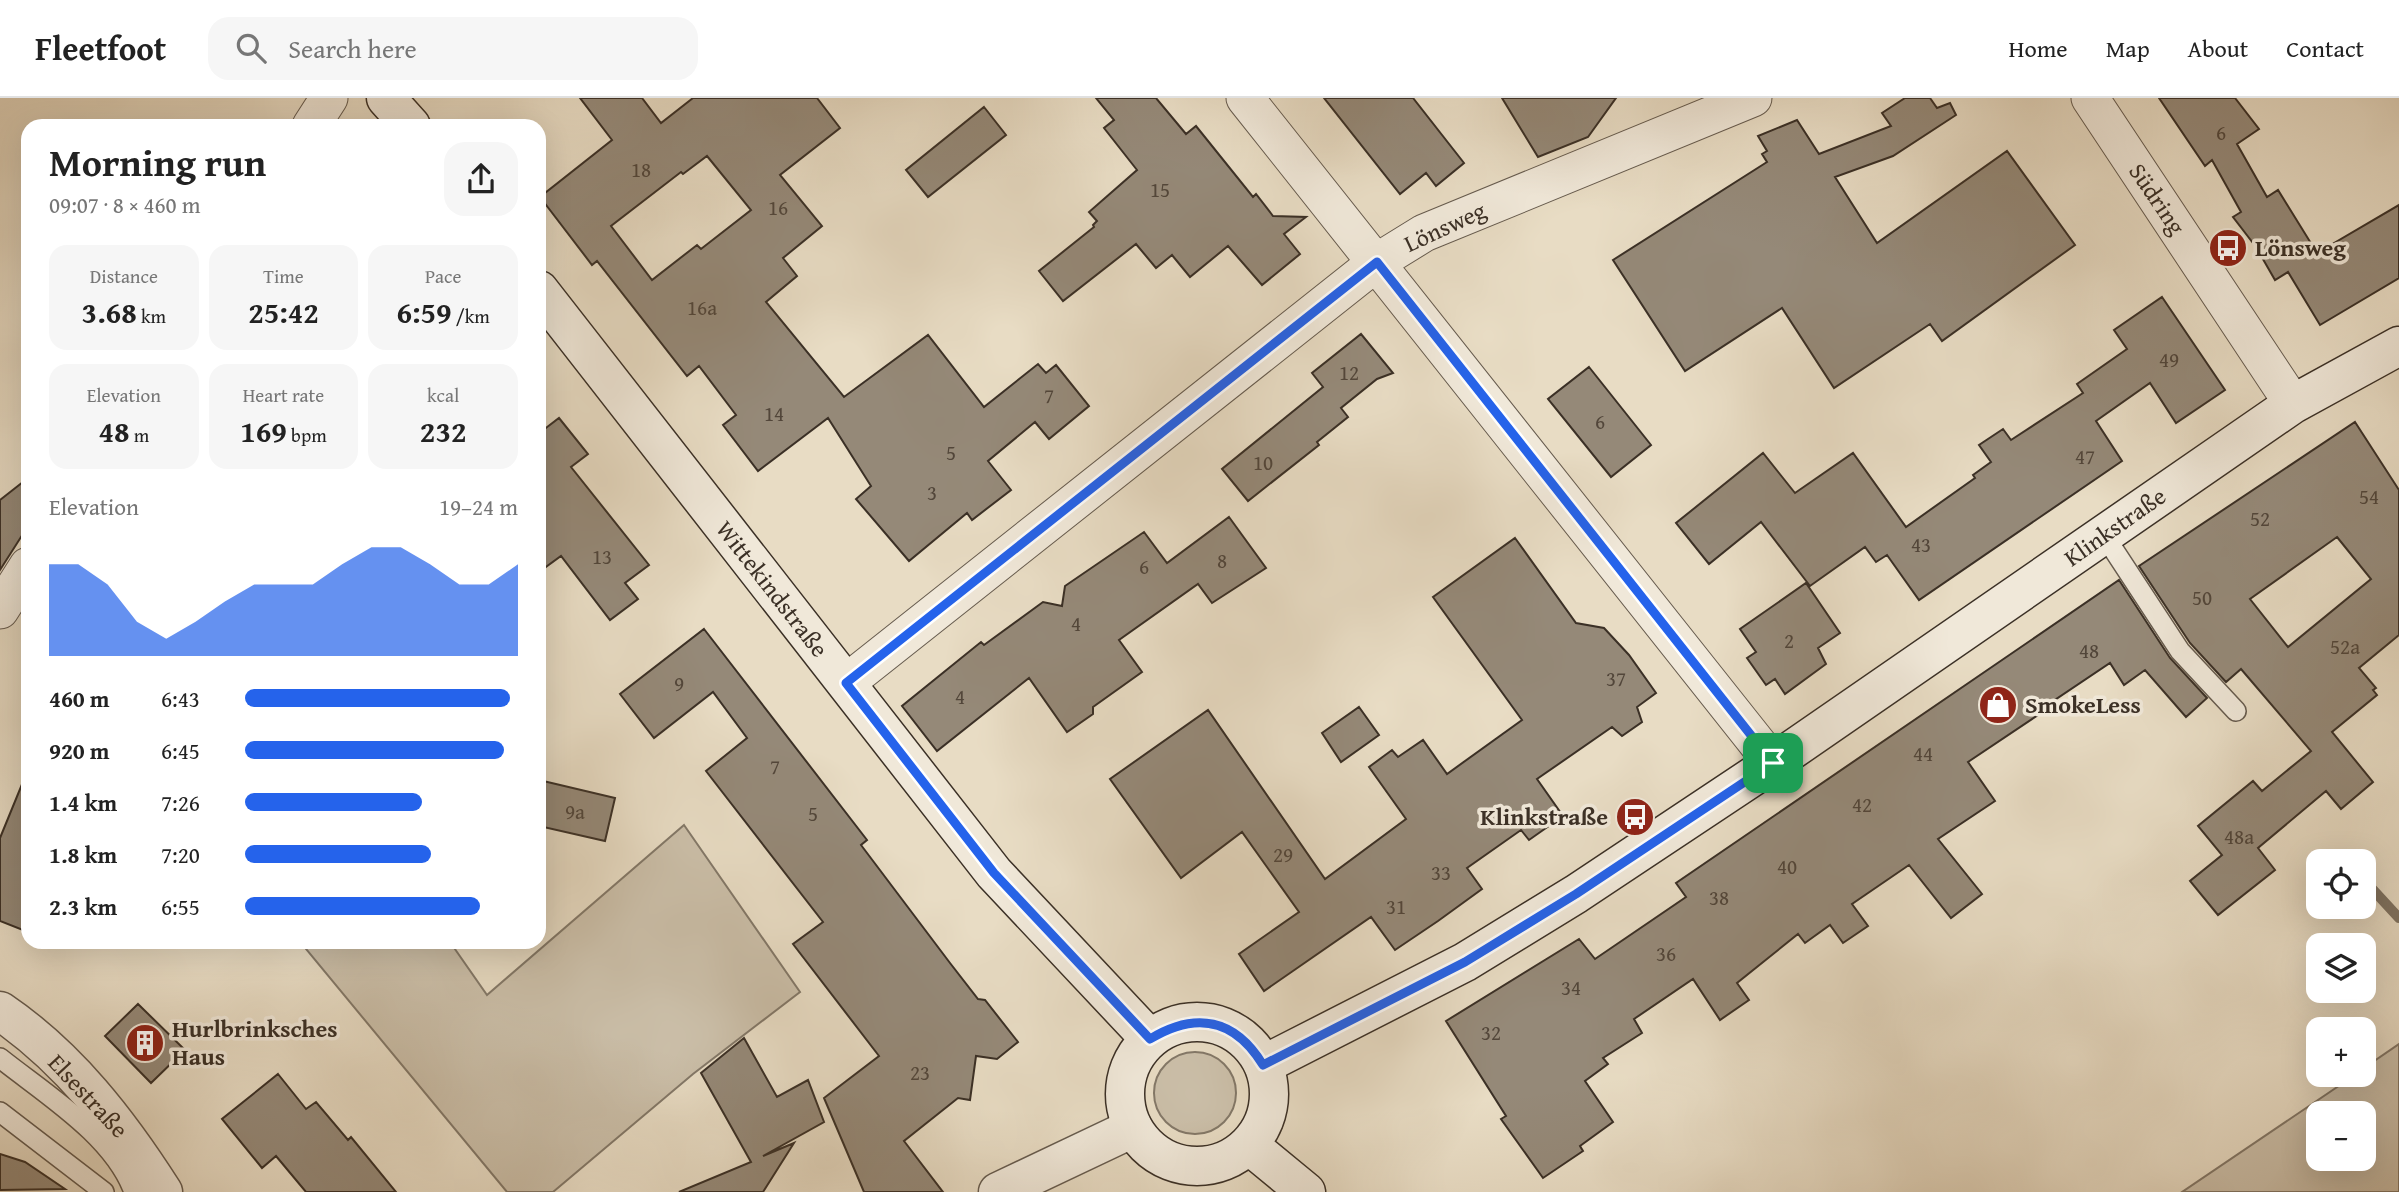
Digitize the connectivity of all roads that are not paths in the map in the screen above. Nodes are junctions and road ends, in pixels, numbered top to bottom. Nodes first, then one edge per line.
1 (329, 98) edge
2 (386, 98) edge
3 (1245, 98) edge
4 (1753, 98) edge
5 (2090, 98) edge
6 (316, 119) edge
7 (405, 119) edge
8 (1377, 262) junction
9 (546, 299) edge
10 (2399, 346) edge
11 (2293, 404) junction
12 (2104, 535) junction
13 (21, 577) edge
14 (0, 610) edge
15 (846, 683) junction
16 (2236, 710) dead end
17 (1773, 763) junction
18 (0, 1011) edge
19 (1150, 1039) junction
20 (0, 1058) edge
21 (1263, 1065) junction
22 (0, 1112) edge
23 (1133, 1128) junction
24 (1249, 1145) junction
25 (104, 1192) edge
26 (133, 1192) edge
27 (163, 1192) edge
28 (998, 1192) edge
29 (1306, 1192) edge

1 - 6 street
2 - 7 main road
3 - 8 street
4 - 8 street, Lönsweg
5 - 11 street, Südring
8 - 15 street, Lönsweg
8 - 17 street
9 - 15 main road, Wittekindstraße
10 - 11 main road, Klinkstraße
11 - 12 main road, Klinkstraße
12 - 16 lane
12 - 17 main road, Klinkstraße
13 - 14 street
15 - 19 main road, Wittekindstraße
17 - 21 main road, Klinkstraße
18 - 27 main road, Elsestraße
19 - 21 main road
19 - 23 main road
20 - 26 lane
21 - 24 main road
22 - 25 lane
23 - 24 main road
23 - 28 main road
24 - 29 main road

